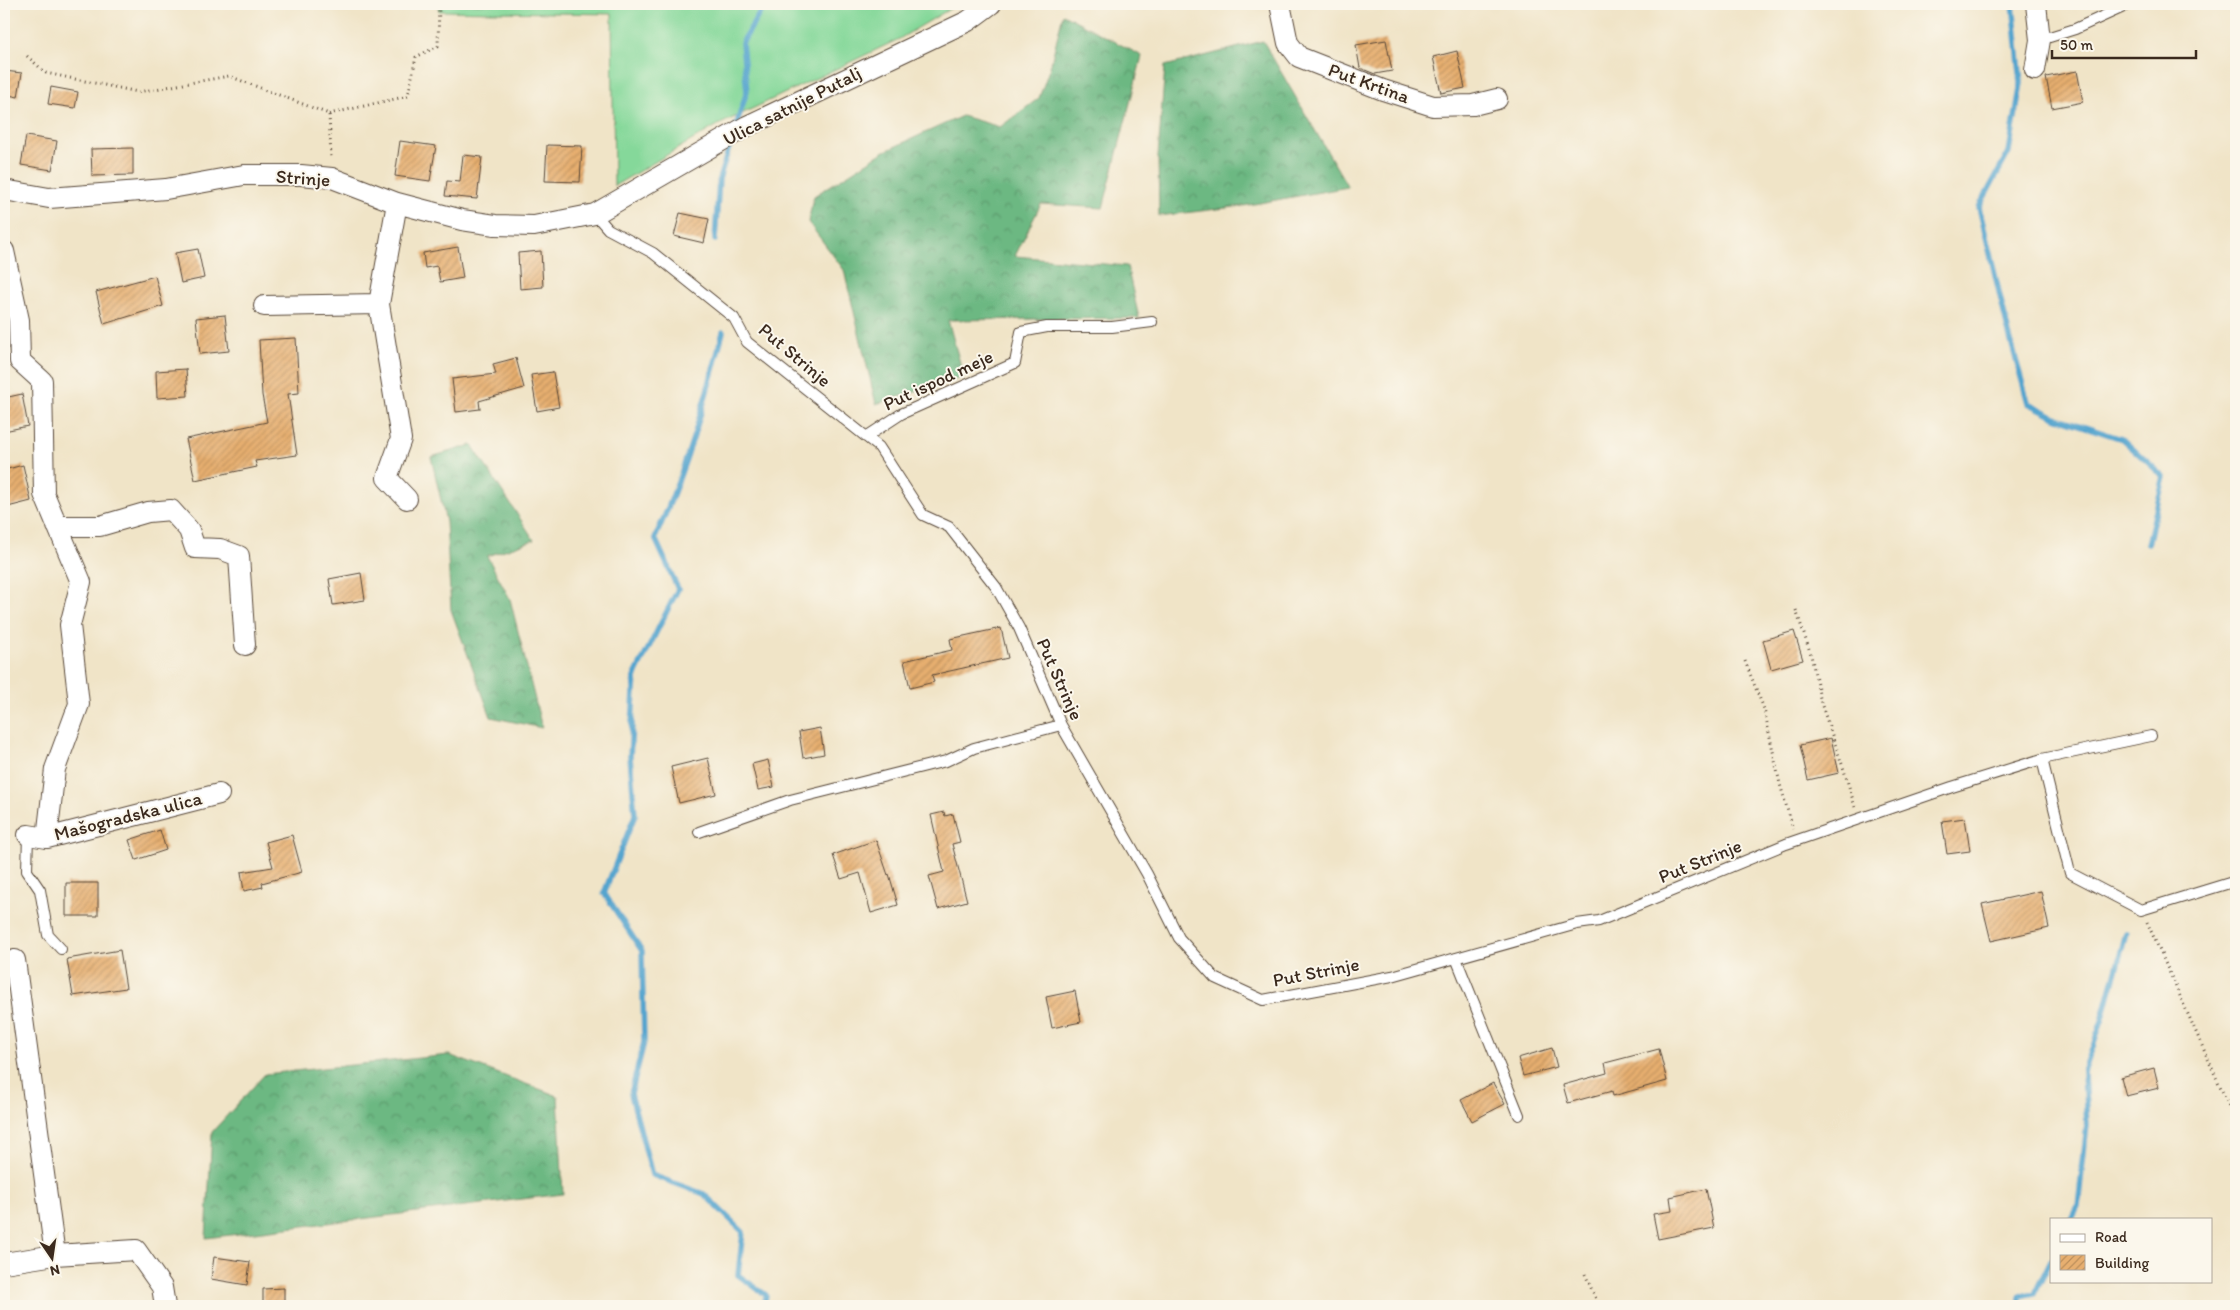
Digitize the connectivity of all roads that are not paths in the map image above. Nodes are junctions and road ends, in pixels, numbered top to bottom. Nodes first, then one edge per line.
1 (991, 4) edge
2 (1280, 4) edge
3 (2036, 4) edge
4 (2130, 4) edge
5 (2040, 40) junction
6 (2035, 70) dead end
7 (1497, 99) dead end
8 (4, 190) edge
9 (397, 203) junction
10 (596, 214) junction
11 (4, 251) edge
12 (378, 304) junction
13 (264, 306) dead end
14 (1152, 322) dead end
15 (866, 437) junction
16 (407, 499) dead end
17 (57, 526) junction
18 (245, 645) dead end
19 (1061, 725) junction
20 (2151, 736) dead end
21 (2042, 759) junction
22 (219, 794) dead end
23 (699, 832) dead end
24 (37, 837) junction
25 (2236, 881) edge
26 (61, 949) dead end
27 (1456, 958) junction
28 (15, 960) dead end
29 (1519, 1115) dead end
30 (56, 1255) junction
31 (4, 1263) edge
32 (165, 1306) edge

1 - 10 street, Ulica satnije Putalj
2 - 7 street, Put Krtina
3 - 5 street
4 - 5 lane
5 - 6 street
8 - 9 street, Strinje
9 - 10 street, Strinje
9 - 12 street
10 - 15 lane, Put Strinje
11 - 17 street, Mašogradska ulica
12 - 13 street
12 - 16 street
14 - 15 lane, Put ispod meje
15 - 19 lane, Put Strinje
17 - 18 street
17 - 24 street, Mašogradska ulica
19 - 23 lane
19 - 27 lane, Put Strinje
20 - 21 lane, Put Strinje
21 - 25 lane
21 - 27 lane, Put Strinje
22 - 24 street, Mašogradska ulica
24 - 26 lane
27 - 29 lane
28 - 30 street
30 - 31 street
30 - 32 street

